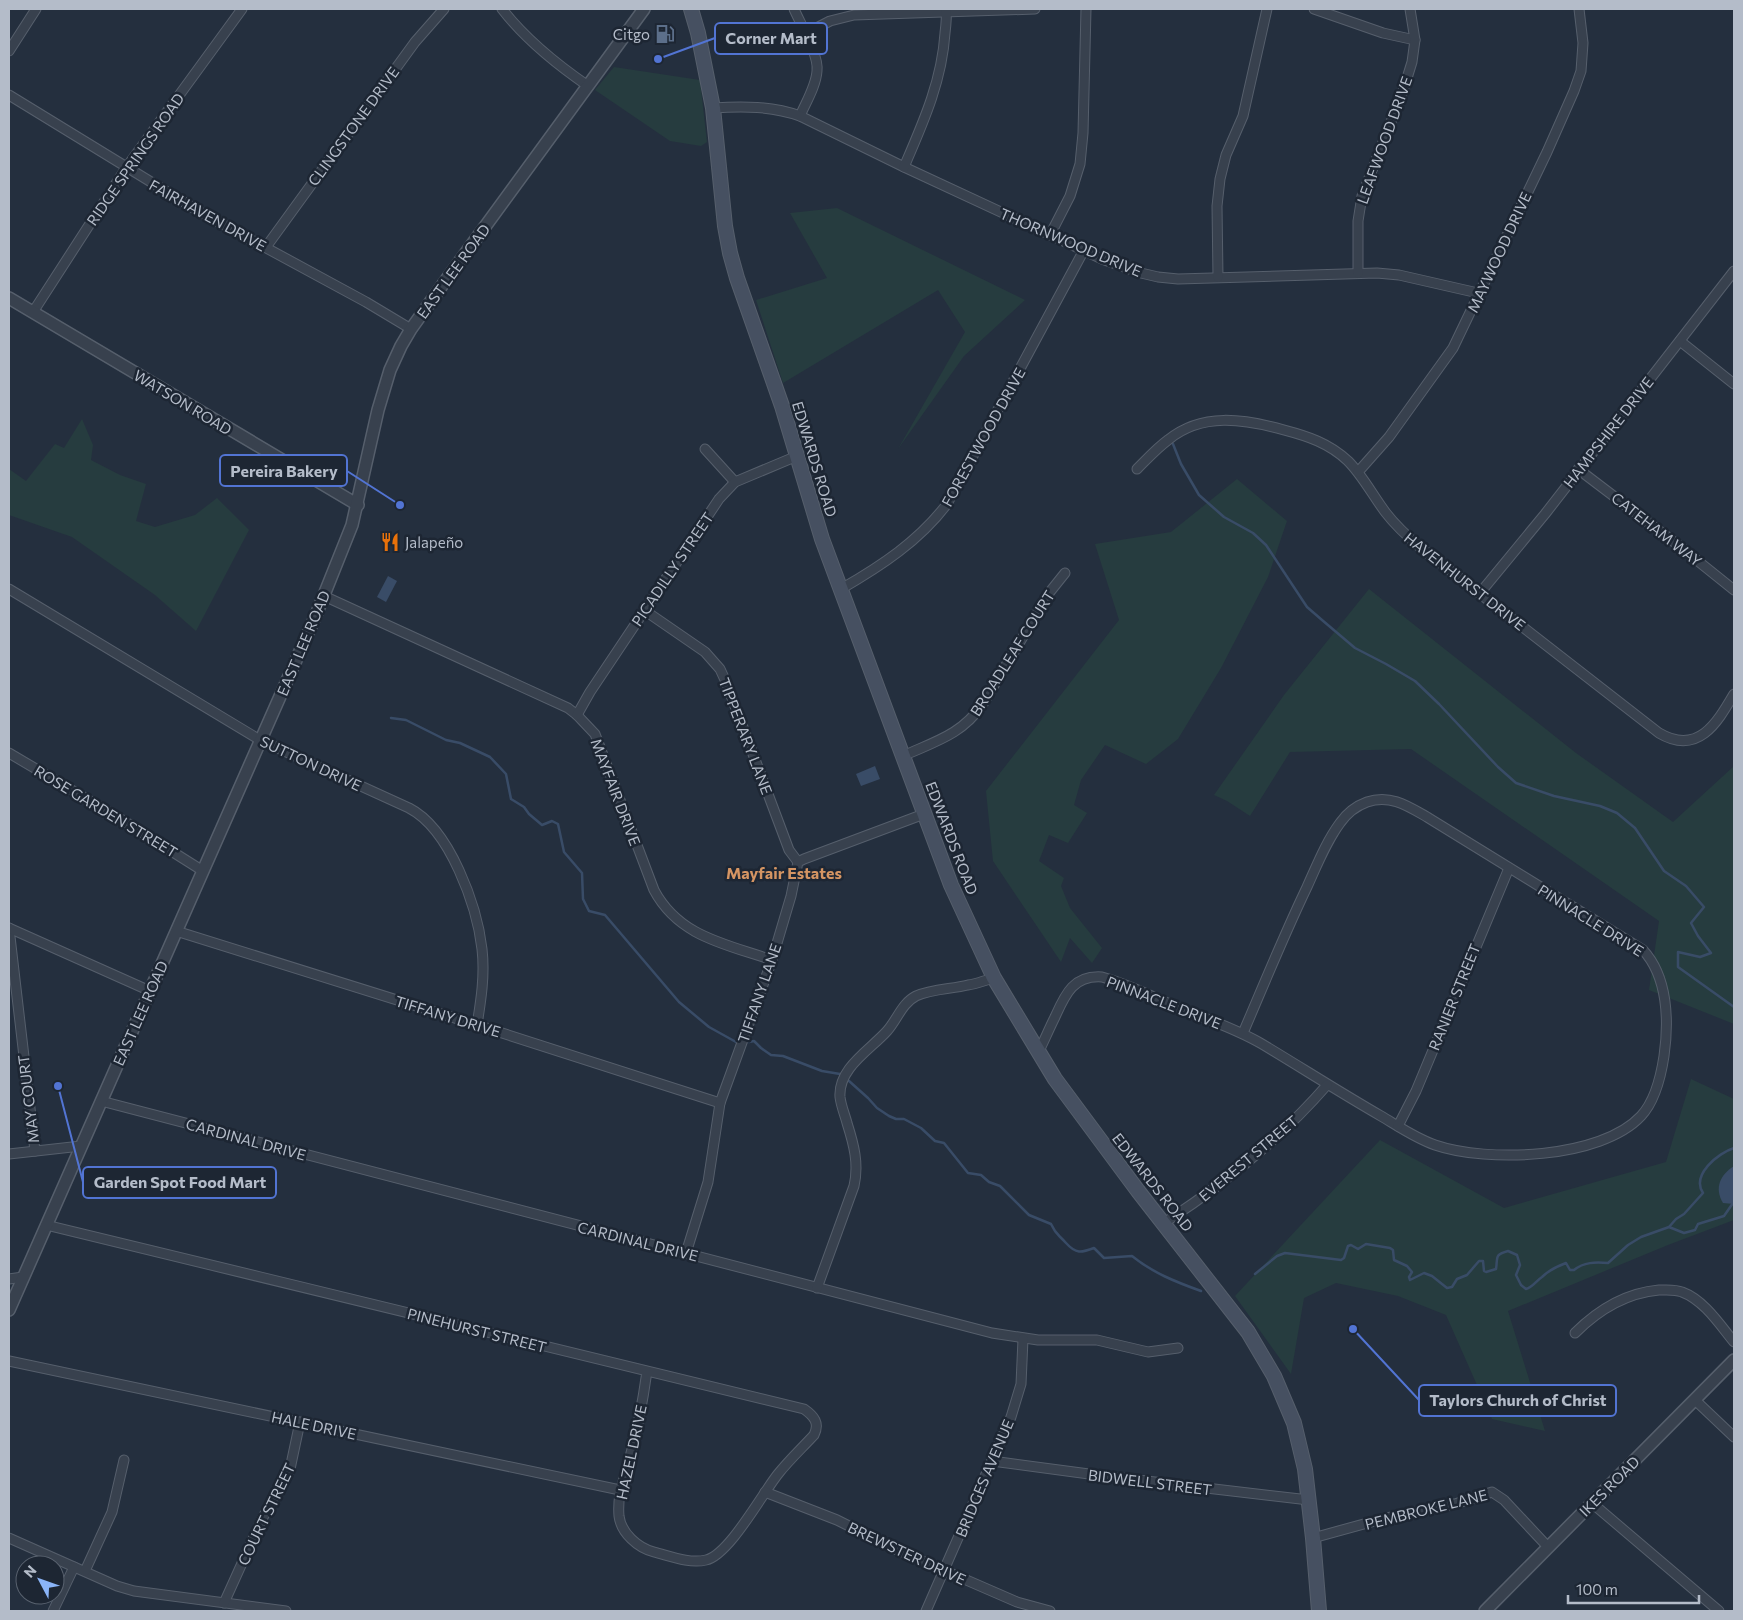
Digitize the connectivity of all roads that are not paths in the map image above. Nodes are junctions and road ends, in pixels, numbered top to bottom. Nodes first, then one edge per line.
1 (36, 9) edge
2 (242, 9) edge
3 (444, 9) edge
4 (502, 9) edge
5 (644, 9) edge
6 (691, 9) edge
7 (794, 9) edge
8 (1035, 9) edge
9 (1086, 9) edge
10 (1267, 9) edge
11 (1314, 9) edge
12 (1410, 9) edge
13 (1579, 9) edge
14 (946, 11) edge
15 (805, 34) junction
16 (1415, 40) junction
17 (9, 51) edge
18 (588, 86) junction
19 (9, 95) edge
20 (713, 108) junction
21 (800, 116) junction
22 (904, 167) junction
23 (126, 168) junction
24 (1050, 235) junction
25 (266, 247) junction
26 (1084, 250) junction
27 (1734, 271) edge
28 (1358, 273) junction
29 (1218, 277) junction
30 (1478, 293) junction
31 (9, 298) edge
32 (33, 312) junction
33 (411, 329) junction
34 (1680, 341) junction
35 (1734, 384) edge
36 (705, 449) dead end
37 (797, 456) junction
38 (1138, 469) dead end
39 (1578, 469) junction
40 (1358, 472) junction
41 (735, 482) junction
42 (358, 505) junction
43 (1065, 573) dead end
44 (841, 589) junction
45 (9, 590) edge
46 (1734, 590) edge
47 (1480, 593) junction
48 (324, 596) junction
49 (644, 610) junction
50 (1734, 694) edge
51 (577, 715) junction
52 (260, 740) junction
53 (9, 752) edge
54 (903, 756) junction
55 (924, 814) junction
56 (798, 862) junction
57 (1509, 868) junction
58 (203, 871) junction
59 (9, 928) edge
60 (176, 931) junction
61 (772, 960) junction
62 (994, 978) junction
63 (150, 991) junction
64 (477, 1025) junction
65 (1243, 1033) junction
66 (1038, 1053) junction
67 (1327, 1085) junction
68 (101, 1101) junction
69 (720, 1103) junction
70 (1398, 1126) junction
71 (81, 1146) junction
72 (35, 1151) junction
73 (9, 1154) edge
74 (1164, 1224) junction
75 (46, 1225) junction
76 (686, 1253) junction
77 (23, 1277) junction
78 (9, 1279) edge
79 (817, 1288) junction
80 (9, 1310) edge
81 (1576, 1332) dead end
82 (1023, 1339) junction
83 (1734, 1342) edge
84 (1178, 1348) dead end
85 (1734, 1360) edge
86 (9, 1361) edge
87 (647, 1371) junction
88 (1695, 1400) junction
89 (300, 1422) junction
90 (1734, 1437) edge
91 (124, 1460) dead end
92 (992, 1461) junction
93 (620, 1490) junction
94 (765, 1492) junction
95 (1309, 1500) junction
96 (1592, 1503) junction
97 (9, 1538) edge
98 (1313, 1538) junction
99 (1548, 1547) junction
100 (74, 1567) junction
101 (944, 1570) junction
102 (84, 1571) junction
103 (224, 1603) junction
104 (53, 1611) edge
105 (286, 1611) edge
106 (926, 1611) edge
107 (1050, 1611) edge
108 (1319, 1611) edge
109 (1485, 1611) edge
110 (1719, 1611) edge

1 - 17 street
2 - 23 street, RIDGE SPRINGS ROAD
3 - 25 street, CLINGSTONE DRIVE
4 - 18 street
5 - 18 street, EAST LEE ROAD
6 - 20 main road, EDWARDS ROAD
7 - 15 street
8 - 14 street
9 - 24 street
10 - 29 street
11 - 16 street
12 - 16 street, LEAFWOOD DRIVE
13 - 30 street, MAYWOOD DRIVE
14 - 15 street
14 - 22 street
15 - 21 street
16 - 28 street, LEAFWOOD DRIVE
18 - 33 street, EAST LEE ROAD
19 - 23 street, FAIRHAVEN DRIVE
20 - 21 street, THORNWOOD DRIVE
20 - 37 main road, EDWARDS ROAD
21 - 22 street, THORNWOOD DRIVE
22 - 24 street, THORNWOOD DRIVE
23 - 25 street, FAIRHAVEN DRIVE
23 - 32 street, RIDGE SPRINGS ROAD
24 - 26 street, THORNWOOD DRIVE
25 - 33 street, FAIRHAVEN DRIVE
26 - 29 street, THORNWOOD DRIVE
26 - 44 street, FORESTWOOD DRIVE
27 - 34 street, HAMPSHIRE DRIVE
28 - 29 street, THORNWOOD DRIVE
28 - 30 street, THORNWOOD DRIVE
30 - 40 street, MAYWOOD DRIVE
31 - 32 street, WATSON ROAD
32 - 42 street, WATSON ROAD
33 - 42 street, EAST LEE ROAD
34 - 35 street
34 - 39 street, HAMPSHIRE DRIVE
36 - 41 street
37 - 41 street, PICADILLY STREET
37 - 44 main road, EDWARDS ROAD
38 - 40 street, HAVENHURST DRIVE
39 - 46 street, CATEHAM WAY
39 - 47 street, HAMPSHIRE DRIVE
40 - 47 street, HAVENHURST DRIVE
41 - 49 street, PICADILLY STREET
42 - 48 street, EAST LEE ROAD
43 - 54 street, BROADLEAF COURT
44 - 54 main road, EDWARDS ROAD
45 - 52 street, SUTTON DRIVE
47 - 50 street, HAVENHURST DRIVE
48 - 51 street, MAYFAIR DRIVE
48 - 52 street, EAST LEE ROAD
49 - 51 street, PICADILLY STREET
49 - 56 street, TIPPERARY LANE
51 - 61 street, MAYFAIR DRIVE
52 - 58 street, EAST LEE ROAD
52 - 64 street, SUTTON DRIVE
53 - 58 street, ROSE GARDEN STREET
54 - 55 main road, EDWARDS ROAD
55 - 56 street
55 - 62 main road, EDWARDS ROAD
56 - 61 street, TIFFANY LANE
57 - 65 street, PINNACLE DRIVE
57 - 70 street, RANIER STREET
57 - 70 street, PINNACLE DRIVE
58 - 60 street, EAST LEE ROAD
59 - 63 street
59 - 72 street, MAY COURT
60 - 63 street, EAST LEE ROAD
60 - 64 street, TIFFANY DRIVE
61 - 69 street, TIFFANY LANE
62 - 66 main road, EDWARDS ROAD
62 - 79 street
63 - 68 street, EAST LEE ROAD
64 - 69 street, TIFFANY DRIVE
65 - 66 street, PINNACLE DRIVE
65 - 67 street, PINNACLE DRIVE
66 - 74 main road, EDWARDS ROAD
67 - 70 street, PINNACLE DRIVE
67 - 74 street, EVEREST STREET
68 - 71 street, EAST LEE ROAD
68 - 76 street, CARDINAL DRIVE
69 - 76 street, TIFFANY LANE
71 - 72 street
71 - 75 street, EAST LEE ROAD
72 - 73 street
74 - 95 main road, EDWARDS ROAD
75 - 77 street, EAST LEE ROAD
75 - 87 street, PINEHURST STREET
76 - 79 street, CARDINAL DRIVE
77 - 78 street
77 - 80 street, EAST LEE ROAD
79 - 82 street, CARDINAL DRIVE
81 - 83 street
82 - 84 street, CARDINAL DRIVE
82 - 92 street, BRIDGES AVENUE
85 - 88 street, IKES ROAD
86 - 89 street, HALE DRIVE
87 - 93 street, HAZEL DRIVE
87 - 94 street, PINEHURST STREET
88 - 90 street
88 - 96 street, IKES ROAD
89 - 93 street, HALE DRIVE
89 - 103 street, COURT STREET
91 - 102 street
92 - 95 street, BIDWELL STREET
92 - 101 street, BRIDGES AVENUE
93 - 94 street, HAZEL DRIVE
94 - 101 street, BREWSTER DRIVE
95 - 98 main road, EDWARDS ROAD
96 - 99 street, IKES ROAD
96 - 110 street
97 - 100 street
98 - 99 street, PEMBROKE LANE
98 - 108 main road, EDWARDS ROAD
99 - 109 street, IKES ROAD
100 - 102 street
100 - 104 street
101 - 106 street, BRIDGES AVENUE
101 - 107 street, BREWSTER DRIVE
102 - 103 street
103 - 105 street

